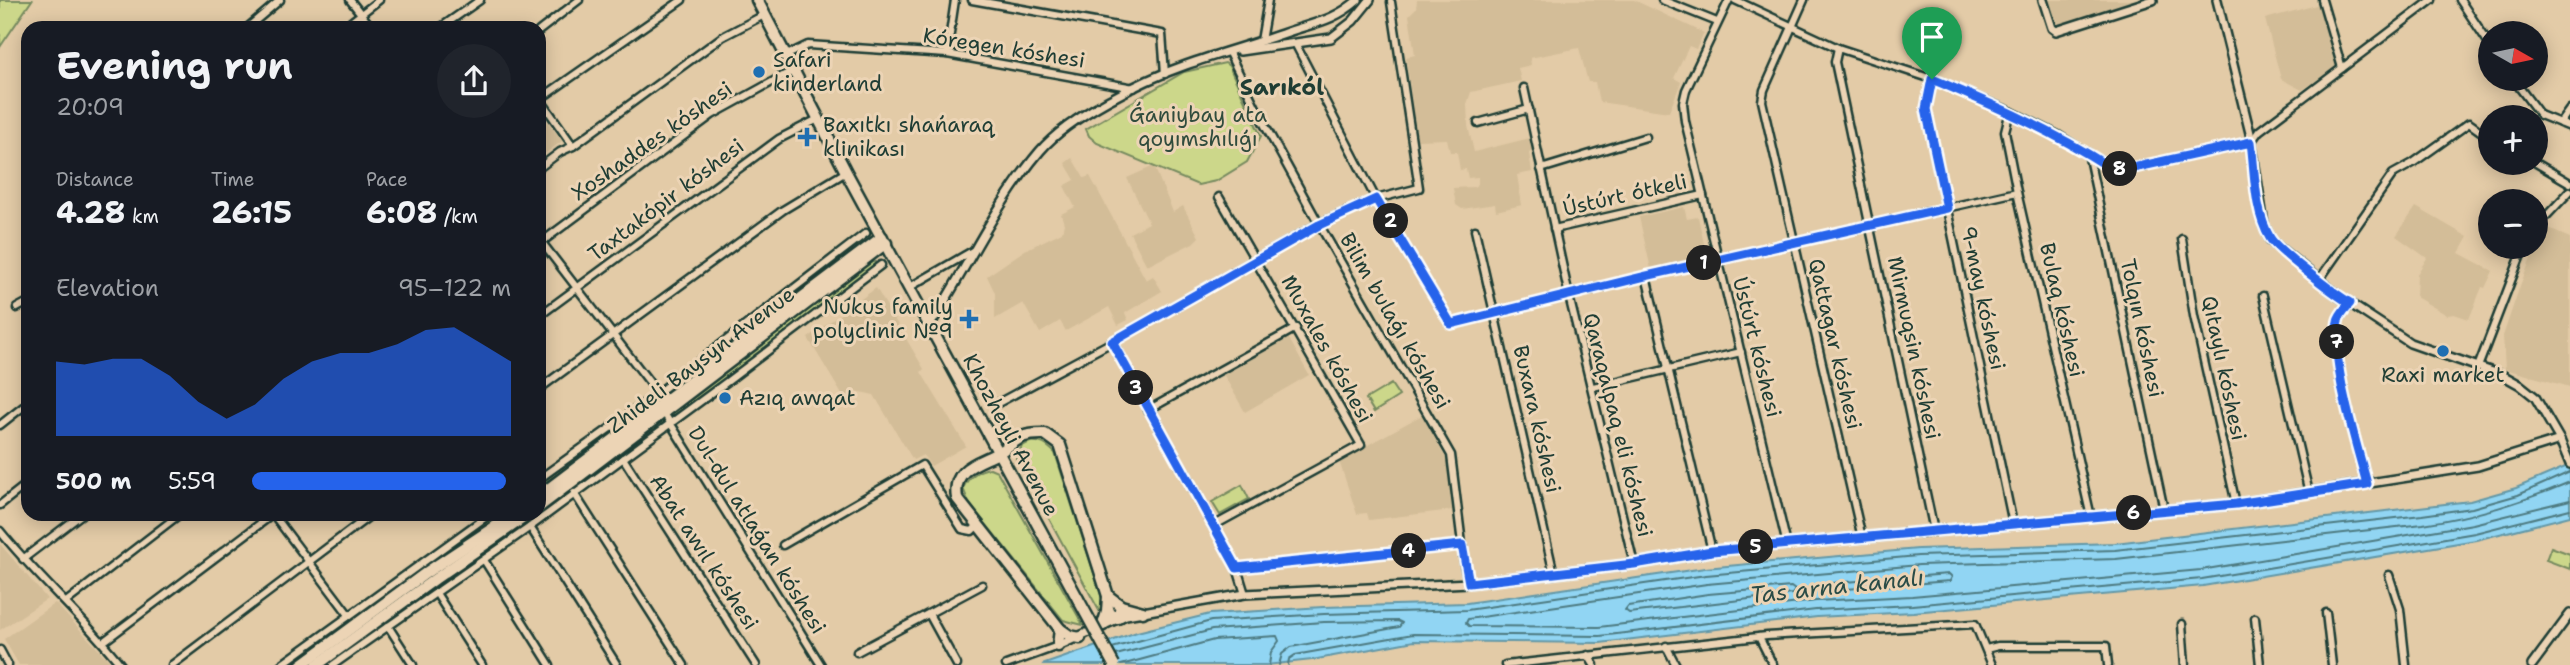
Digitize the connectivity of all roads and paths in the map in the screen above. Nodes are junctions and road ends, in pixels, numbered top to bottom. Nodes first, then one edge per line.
1 (280, 0) edge
2 (350, 0) edge
3 (379, 0) edge
4 (480, 0) edge
5 (579, 0) edge
6 (681, 0) edge
7 (757, 0) edge
8 (955, 0) edge
9 (972, 0) edge
10 (1268, 0) edge
11 (1358, 0) edge
12 (1370, 0) edge
13 (1662, 0) edge
14 (1729, 0) edge
15 (1735, 0) edge
16 (1804, 0) edge
17 (2043, 0) edge
18 (2153, 0) edge
19 (2217, 0) edge
20 (2322, 0) edge
21 (2432, 0) edge
22 (2460, 0) edge
23 (1391, 2) dead end
24 (361, 13) junction
25 (764, 15) junction
26 (255, 21) edge
27 (351, 21) edge
28 (367, 21) edge
29 (450, 21) edge
30 (1717, 22) junction
31 (546, 26) edge
32 (1792, 26) junction
33 (2478, 27) edge
34 (1261, 41) junction
35 (1296, 45) junction
36 (1838, 48) junction
37 (1229, 52) junction
38 (947, 54) junction
39 (785, 56) junction
40 (2342, 68) junction
41 (792, 71) junction
42 (1165, 74) junction
43 (1932, 79) junction
44 (1135, 88) junction
45 (1524, 88) dead end
46 (2522, 91) edge
47 (546, 95) edge
48 (546, 108) edge
49 (1529, 109) junction
50 (2570, 109) edge
51 (2010, 111) junction
52 (818, 119) junction
53 (1478, 122) dead end
54 (2560, 123) junction
55 (2570, 127) edge
56 (2478, 129) edge
57 (1646, 136) dead end
58 (2251, 142) junction
59 (573, 146) junction
60 (2088, 153) junction
61 (546, 163) edge
62 (1541, 169) junction
63 (2548, 170) edge
64 (846, 172) junction
65 (2570, 183) edge
66 (2570, 191) edge
67 (2017, 192) junction
68 (1703, 195) junction
69 (1219, 197) dead end
70 (1376, 199) junction
71 (1947, 208) junction
72 (2548, 214) edge
73 (1319, 225) junction
74 (1870, 225) junction
75 (1554, 229) junction
76 (1475, 230) dead end
77 (866, 233) dead end
78 (546, 237) edge
79 (2182, 239) dead end
80 (884, 240) junction
81 (1794, 243) junction
82 (546, 249) edge
83 (974, 250) junction
84 (1718, 259) junction
85 (2519, 259) edge
86 (1257, 261) junction
87 (881, 265) dead end
88 (1646, 276) junction
89 (2319, 279) junction
90 (577, 288) junction
91 (909, 288) junction
92 (1569, 296) junction
93 (2263, 296) dead end
94 (2350, 303) junction
95 (21, 306) edge
96 (18, 308) dead end
97 (546, 311) edge
98 (1495, 314) junction
99 (930, 325) junction
100 (1296, 328) junction
101 (613, 334) junction
102 (1112, 342) junction
103 (1741, 352) junction
104 (2477, 367) junction
105 (1667, 369) junction
106 (546, 384) edge
107 (1593, 387) junction
108 (661, 397) junction
109 (998, 403) dead end
110 (21, 408) edge
111 (1148, 410) junction
112 (664, 413) junction
113 (670, 423) junction
114 (0, 425) edge
115 (2570, 438) edge
116 (2560, 440) junction
117 (999, 453) junction
118 (623, 458) junction
119 (2570, 464) edge
120 (546, 475) edge
121 (2367, 484) junction
122 (21, 488) edge
123 (546, 490) edge
124 (2309, 492) junction
125 (574, 494) junction
126 (546, 502) edge
127 (2236, 504) junction
128 (0, 505) edge
129 (2164, 510) junction
130 (546, 515) edge
131 (2091, 517) junction
132 (73, 521) edge
133 (171, 521) edge
134 (264, 521) edge
135 (279, 521) edge
136 (363, 521) edge
137 (480, 521) edge
138 (504, 521) edge
139 (519, 521) edge
140 (538, 521) edge
141 (2013, 524) junction
142 (978, 525) junction
143 (1213, 526) junction
144 (530, 527) junction
145 (0, 531) edge
146 (1934, 531) junction
147 (1861, 538) junction
148 (783, 545) dead end
149 (1462, 545) junction
150 (1787, 545) junction
151 (1712, 551) junction
152 (23, 559) junction
153 (484, 560) junction
154 (310, 561) junction
155 (1634, 564) junction
156 (1237, 568) junction
157 (1554, 574) junction
158 (2389, 575) dead end
159 (1469, 583) junction
160 (982, 585) dead end
161 (436, 593) junction
162 (1245, 594) junction
163 (1108, 596) junction
164 (66, 602) junction
165 (1121, 606) junction
166 (1108, 608) junction
167 (1143, 612) junction
168 (2326, 613) dead end
169 (929, 614) junction
170 (2570, 614) edge
171 (349, 615) junction
172 (1118, 618) junction
173 (2255, 618) dead end
174 (2182, 624) dead end
175 (1103, 625) junction
176 (388, 626) junction
177 (1060, 629) junction
178 (1759, 637) junction
179 (1080, 638) junction
180 (103, 642) junction
181 (1058, 646) junction
182 (1666, 646) junction
183 (1986, 649) junction
184 (0, 650) edge
185 (858, 652) dead end
186 (1588, 655) junction
187 (342, 662) edge
188 (8, 665) edge
189 (121, 665) edge
190 (172, 665) edge
191 (281, 665) edge
192 (301, 665) edge
193 (317, 665) edge
194 (333, 665) edge
195 (413, 665) edge
196 (482, 665) edge
197 (550, 665) edge
198 (617, 665) edge
199 (684, 665) edge
200 (756, 665) edge
201 (821, 665) edge
202 (957, 665) edge
203 (1006, 665) edge
204 (1114, 665) edge
205 (1505, 665) edge
206 (1594, 665) edge
207 (1676, 665) edge
208 (1773, 665) edge
209 (1992, 665) edge
210 (2108, 665) edge
211 (2186, 665) edge
212 (2260, 665) edge
213 (2332, 665) edge
214 (2406, 665) edge
215 (2532, 665) edge

1 - 26 street
2 - 24 street
3 - 24 street
4 - 29 street
5 - 31 street
6 - 47 street
7 - 25 main road, Khozheyli Avenue
8 - 38 street
9 - 42 street
10 - 34 street
11 - 34 street
12 - 35 street
13 - 30 street
14 - 30 street, Ústúrt kóshesi
15 - 32 street
16 - 32 street, Qattagar kóshesi
17 - 18 street
19 - 58 street
20 - 40 street
21 - 40 street
22 - 33 street
23 - 70 street
24 - 27 street
24 - 28 street
25 - 39 main road, Khozheyli Avenue
25 - 59 street
30 - 68 street, Ústúrt kóshesi
32 - 36 street
32 - 81 street, Qattagar kóshesi
34 - 37 street
35 - 37 street
35 - 70 street
36 - 43 street
36 - 74 street, Mirmuqsin kóshesi
37 - 42 street
37 - 73 street, Bilim bulaǵı kóshesi
38 - 39 street, Kóregen kóshesi
38 - 44 street, Kóregen kóshesi
39 - 41 main road, Khozheyli Avenue
40 - 58 street
41 - 52 main road, Khozheyli Avenue
41 - 78 street, Xoshaddes kóshesi
42 - 44 street
43 - 51 street
43 - 71 street, 9-may kóshesi
44 - 83 street
45 - 49 street, Qaraqalpaq eli kóshesi
46 - 54 street
48 - 59 street
49 - 53 street
49 - 62 street, Qaraqalpaq eli kóshesi
50 - 54 street
51 - 60 street
51 - 67 street, Bulaq kóshesi
52 - 64 main road, Khozheyli Avenue
52 - 90 street, Taxtakópir kóshesi
54 - 55 street
56 - 89 street
57 - 62 street
58 - 60 street
58 - 89 street
59 - 61 street
60 - 129 street, Tolqın kóshesi
62 - 75 street, Qaraqalpaq eli kóshesi
63 - 65 street
64 - 80 main road, Khozheyli Avenue
64 - 101 street
66 - 72 street
67 - 71 street
67 - 131 street, Bulaq kóshesi
68 - 75 street, Ústúrt ótkeli
68 - 84 street, Ústúrt kóshesi
69 - 86 street, Muxales kóshesi
70 - 73 street
70 - 98 street
71 - 74 street
71 - 141 street, 9-may kóshesi
73 - 86 street
73 - 149 street, Bilim bulaǵı kóshesi
74 - 81 street
74 - 146 street, Mirmuqsin kóshesi
75 - 92 street, Qaraqalpaq eli kóshesi
76 - 98 street, Buxara kóshesi
77 - 108 street
79 - 127 street, Qıtaylı kóshesi
80 - 91 main road, Khozheyli Avenue
80 - 108 main road, Zhideli Baysyn Avenue
80 - 112 main road, Zhideli Baysyn Avenue
81 - 84 street
81 - 147 street, Qattagar kóshesi
82 - 90 street
83 - 91 street
83 - 99 street
84 - 88 street
84 - 103 street, Ústúrt kóshesi
85 - 104 street
86 - 100 street, Muxales kóshesi
86 - 102 street
87 - 113 street
88 - 92 street
88 - 105 street
89 - 94 street
90 - 97 street, Taxtakópir kóshesi
90 - 101 street
91 - 99 main road, Khozheyli Avenue
92 - 98 street
92 - 107 street, Qaraqalpaq eli kóshesi
93 - 124 street
94 - 104 street
94 - 121 street
95 - 96 street
98 - 157 street, Buxara kóshesi
99 - 117 main road, Khozheyli Avenue
100 - 111 street
100 - 143 street, Muxales kóshesi
101 - 106 street
101 - 108 street
102 - 109 street
102 - 111 street
103 - 105 street
103 - 150 street, Ústúrt kóshesi
104 - 116 street
105 - 107 street
105 - 151 street
107 - 155 street, Qaraqalpaq eli kóshesi
108 - 120 street
108 - 123 main road, Zhideli Baysyn Avenue
110 - 114 street
111 - 143 street
112 - 113 street, Dul-dul atlaǵan kóshesi
112 - 126 main road, Zhideli Baysyn Avenue
113 - 118 street
113 - 201 street, Dul-dul atlaǵan kóshesi
115 - 116 street
116 - 119 street
116 - 121 street
117 - 142 main road
117 - 163 main road
117 - 204 main road, Khozheyli Avenue, bridge
118 - 125 street
118 - 200 street, Abat awıl kóshesi
121 - 124 street
122 - 128 street
124 - 127 street
125 - 130 street
125 - 199 street
127 - 129 street
129 - 131 street
131 - 141 street
132 - 152 street
133 - 164 street
134 - 180 street
135 - 154 street
136 - 154 street
137 - 171 street
138 - 192 main road
139 - 193 main road
140 - 144 street
141 - 146 street
142 - 148 street
142 - 177 main road
143 - 156 street
144 - 153 street
144 - 198 street
145 - 152 street
146 - 147 street
147 - 150 street
149 - 156 street
149 - 159 street, Bilim bulaǵı kóshesi
150 - 151 street
151 - 155 street
152 - 164 street
153 - 161 street
153 - 197 street
154 - 171 street
154 - 190 street
155 - 157 street
156 - 162 street
157 - 159 street
158 - 214 street
159 - 162 street
160 - 169 street
161 - 176 street
161 - 196 street
162 - 167 street
163 - 165 main road
163 - 166 main road
164 - 180 street
165 - 167 main road
165 - 172 main road
166 - 172 main road
166 - 175 main road
167 - 172 street
168 - 213 street
169 - 185 street
169 - 202 street
170 - 215 street
171 - 191 street
172 - 175 street
173 - 212 street
174 - 211 street
175 - 179 street
176 - 187 street
176 - 195 street
177 - 179 main road
177 - 181 main road
178 - 182 street
178 - 183 street
178 - 208 street
179 - 181 street
180 - 189 street
181 - 203 street
182 - 186 street
182 - 207 street
183 - 209 street
183 - 210 street
184 - 188 street
186 - 205 street
186 - 206 street
187 - 194 street

